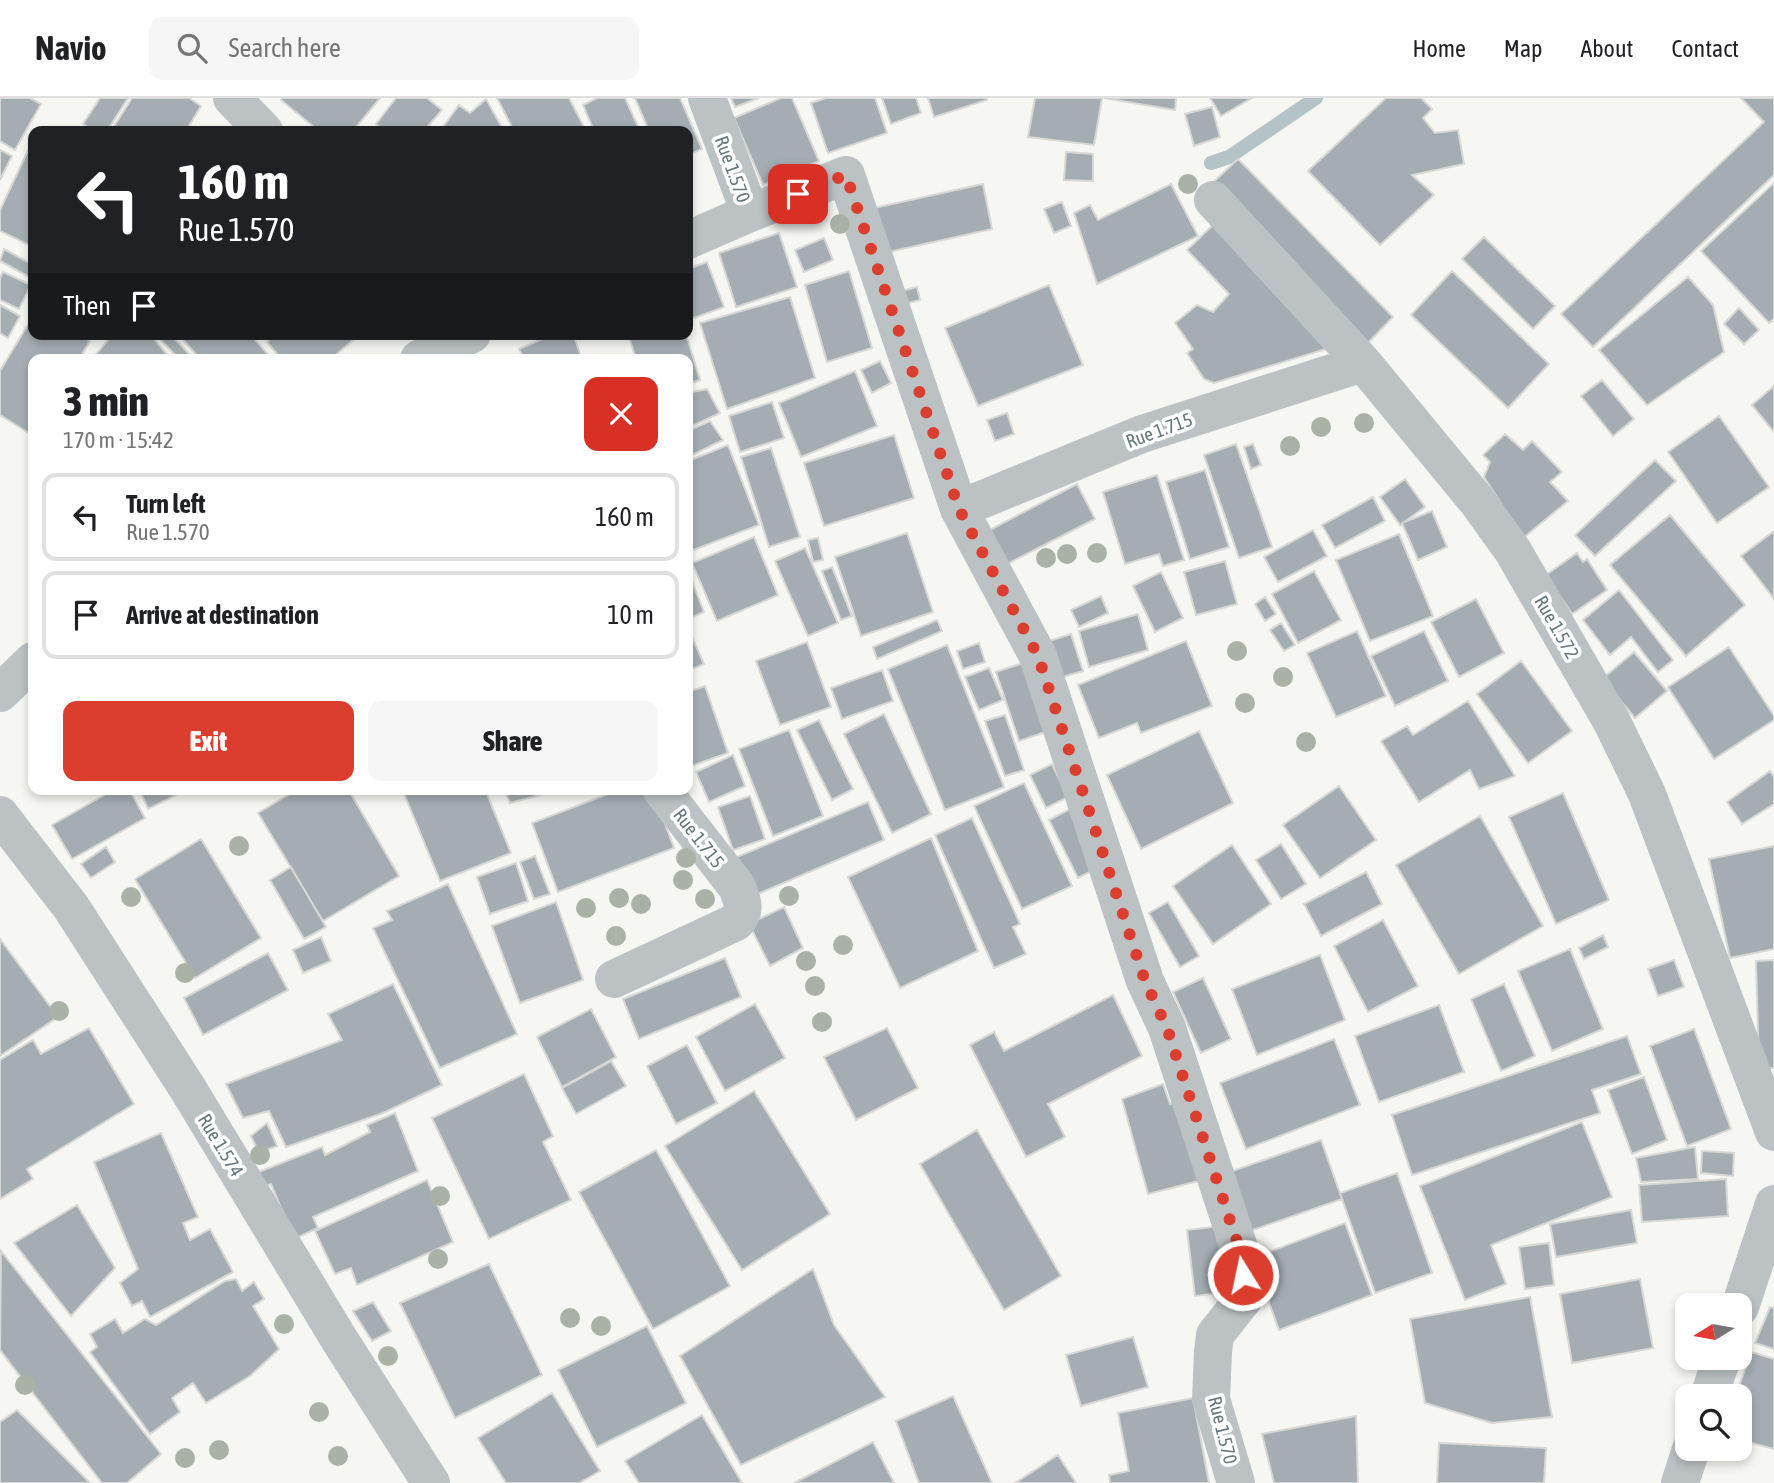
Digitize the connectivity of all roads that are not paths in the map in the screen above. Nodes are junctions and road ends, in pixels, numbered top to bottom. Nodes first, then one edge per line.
1 (232, 98) edge
2 (707, 98) edge
3 (259, 126) edge
4 (1213, 200) dead end
5 (750, 213) junction
6 (693, 238) edge
7 (454, 340) edge
8 (422, 351) edge
9 (1363, 363) junction
10 (959, 509) junction
11 (28, 667) edge
12 (0, 694) edge
13 (667, 795) edge
14 (0, 815) edge
15 (614, 979) dead end
16 (1774, 1132) edge
17 (1774, 1204) edge
18 (1745, 1293) edge
19 (1687, 1461) edge
20 (431, 1483) edge
21 (1236, 1483) edge
22 (1680, 1483) edge

1 - 3 street
2 - 5 street, Rue 1.570
4 - 9 street, Rue 1.572
5 - 6 street
5 - 10 street, Rue 1.570
7 - 8 street
9 - 10 street, Rue 1.715
9 - 16 street, Rue 1.572
10 - 21 street, Rue 1.570
11 - 12 street
13 - 15 street, Rue 1.715
14 - 20 street, Rue 1.574
17 - 18 street
19 - 22 street

